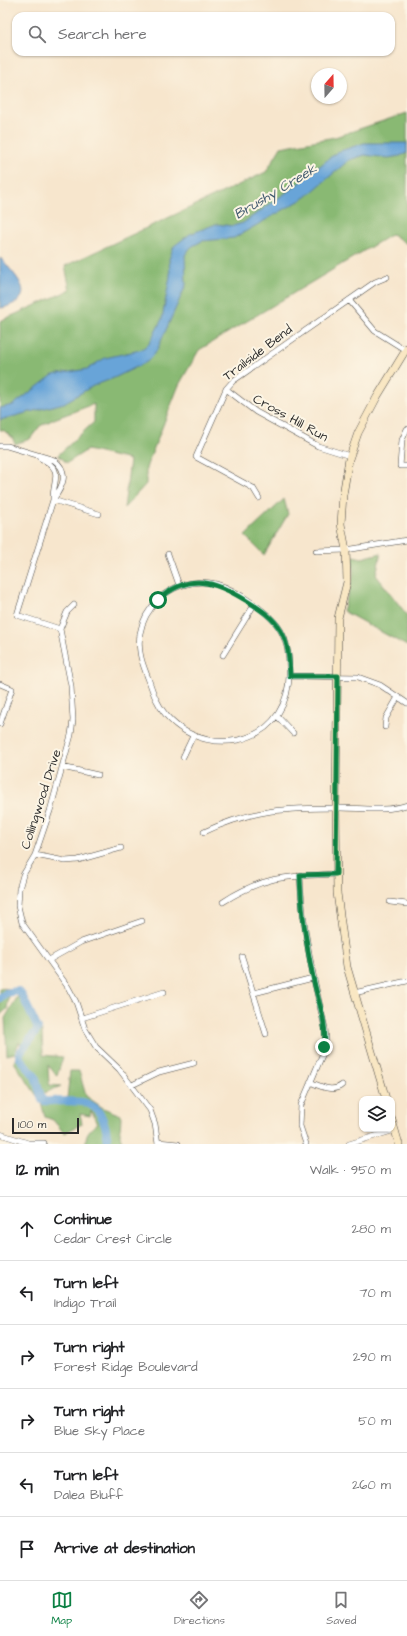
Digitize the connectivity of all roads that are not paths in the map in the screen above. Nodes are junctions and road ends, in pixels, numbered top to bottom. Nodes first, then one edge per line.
1 (387, 277) dead end
2 (349, 300) junction
3 (407, 350) edge
4 (226, 389) junction
5 (407, 429) edge
6 (0, 446) edge
7 (350, 456) junction
8 (407, 466) edge
9 (259, 498) dead end
10 (54, 500) junction
11 (100, 514) dead end
12 (407, 540) edge
13 (346, 550) junction
14 (316, 551) dead end
15 (168, 554) dead end
16 (180, 585) junction
17 (254, 605) junction
18 (74, 606) dead end
19 (60, 629) junction
20 (223, 655) dead end
21 (290, 676) junction
22 (338, 676) junction
23 (0, 684) edge
24 (398, 697) junction
25 (407, 703) edge
26 (277, 716) junction
27 (0, 724) edge
28 (385, 727) dead end
29 (293, 733) dead end
30 (192, 736) junction
31 (183, 757) dead end
32 (62, 767) junction
33 (98, 775) dead end
34 (407, 805) edge
35 (336, 808) junction
36 (204, 832) dead end
37 (121, 848) dead end
38 (35, 854) junction
39 (336, 874) junction
40 (300, 875) junction
41 (223, 902) dead end
42 (390, 902) dead end
43 (407, 904) edge
44 (142, 921) dead end
45 (242, 957) dead end
46 (49, 960) junction
47 (313, 978) junction
48 (407, 981) edge
49 (164, 992) dead end
50 (254, 993) junction
51 (354, 993) junction
52 (82, 1018) junction
53 (266, 1034) dead end
54 (194, 1063) dead end
55 (310, 1082) junction
56 (132, 1085) junction
57 (342, 1085) dead end
58 (385, 1096) edge
59 (395, 1130) edge
60 (388, 1132) edge
61 (0, 1134) edge
62 (44, 1143) edge
63 (158, 1143) edge
64 (178, 1144) edge
65 (306, 1144) edge
66 (348, 1144) edge
67 (399, 1144) edge

1 - 2 street, Trailside Bend
2 - 3 street
2 - 4 street, Trailside Bend
3 - 7 street
4 - 7 street, Cross Hill Run
4 - 9 street, Trailside Bend
5 - 8 street
6 - 10 street
7 - 13 street
10 - 11 street
10 - 19 street
12 - 13 street
13 - 14 street
13 - 22 street
15 - 16 street
16 - 17 street
16 - 30 street
17 - 20 street
17 - 21 street
18 - 19 street
19 - 32 street, Collingwood Drive
21 - 22 street
21 - 26 street
22 - 24 street
22 - 35 street
23 - 27 street
24 - 25 street
24 - 28 street
26 - 29 street
26 - 30 street
30 - 31 street
32 - 33 street
32 - 38 street, Collingwood Drive
34 - 35 street
35 - 36 street
35 - 39 street
37 - 38 street
38 - 46 street, Collingwood Drive
39 - 40 street
39 - 51 street
40 - 41 street
40 - 47 street
42 - 43 street
44 - 46 street
45 - 50 street
46 - 52 street, Collingwood Drive
47 - 50 street
47 - 55 street
48 - 51 street
49 - 52 street
50 - 53 street
51 - 58 street
52 - 56 street, Collingwood Drive
54 - 56 street
55 - 57 street
55 - 65 street
56 - 63 street, Collingwood Drive
59 - 67 street
60 - 66 street
61 - 62 street
63 - 64 street

